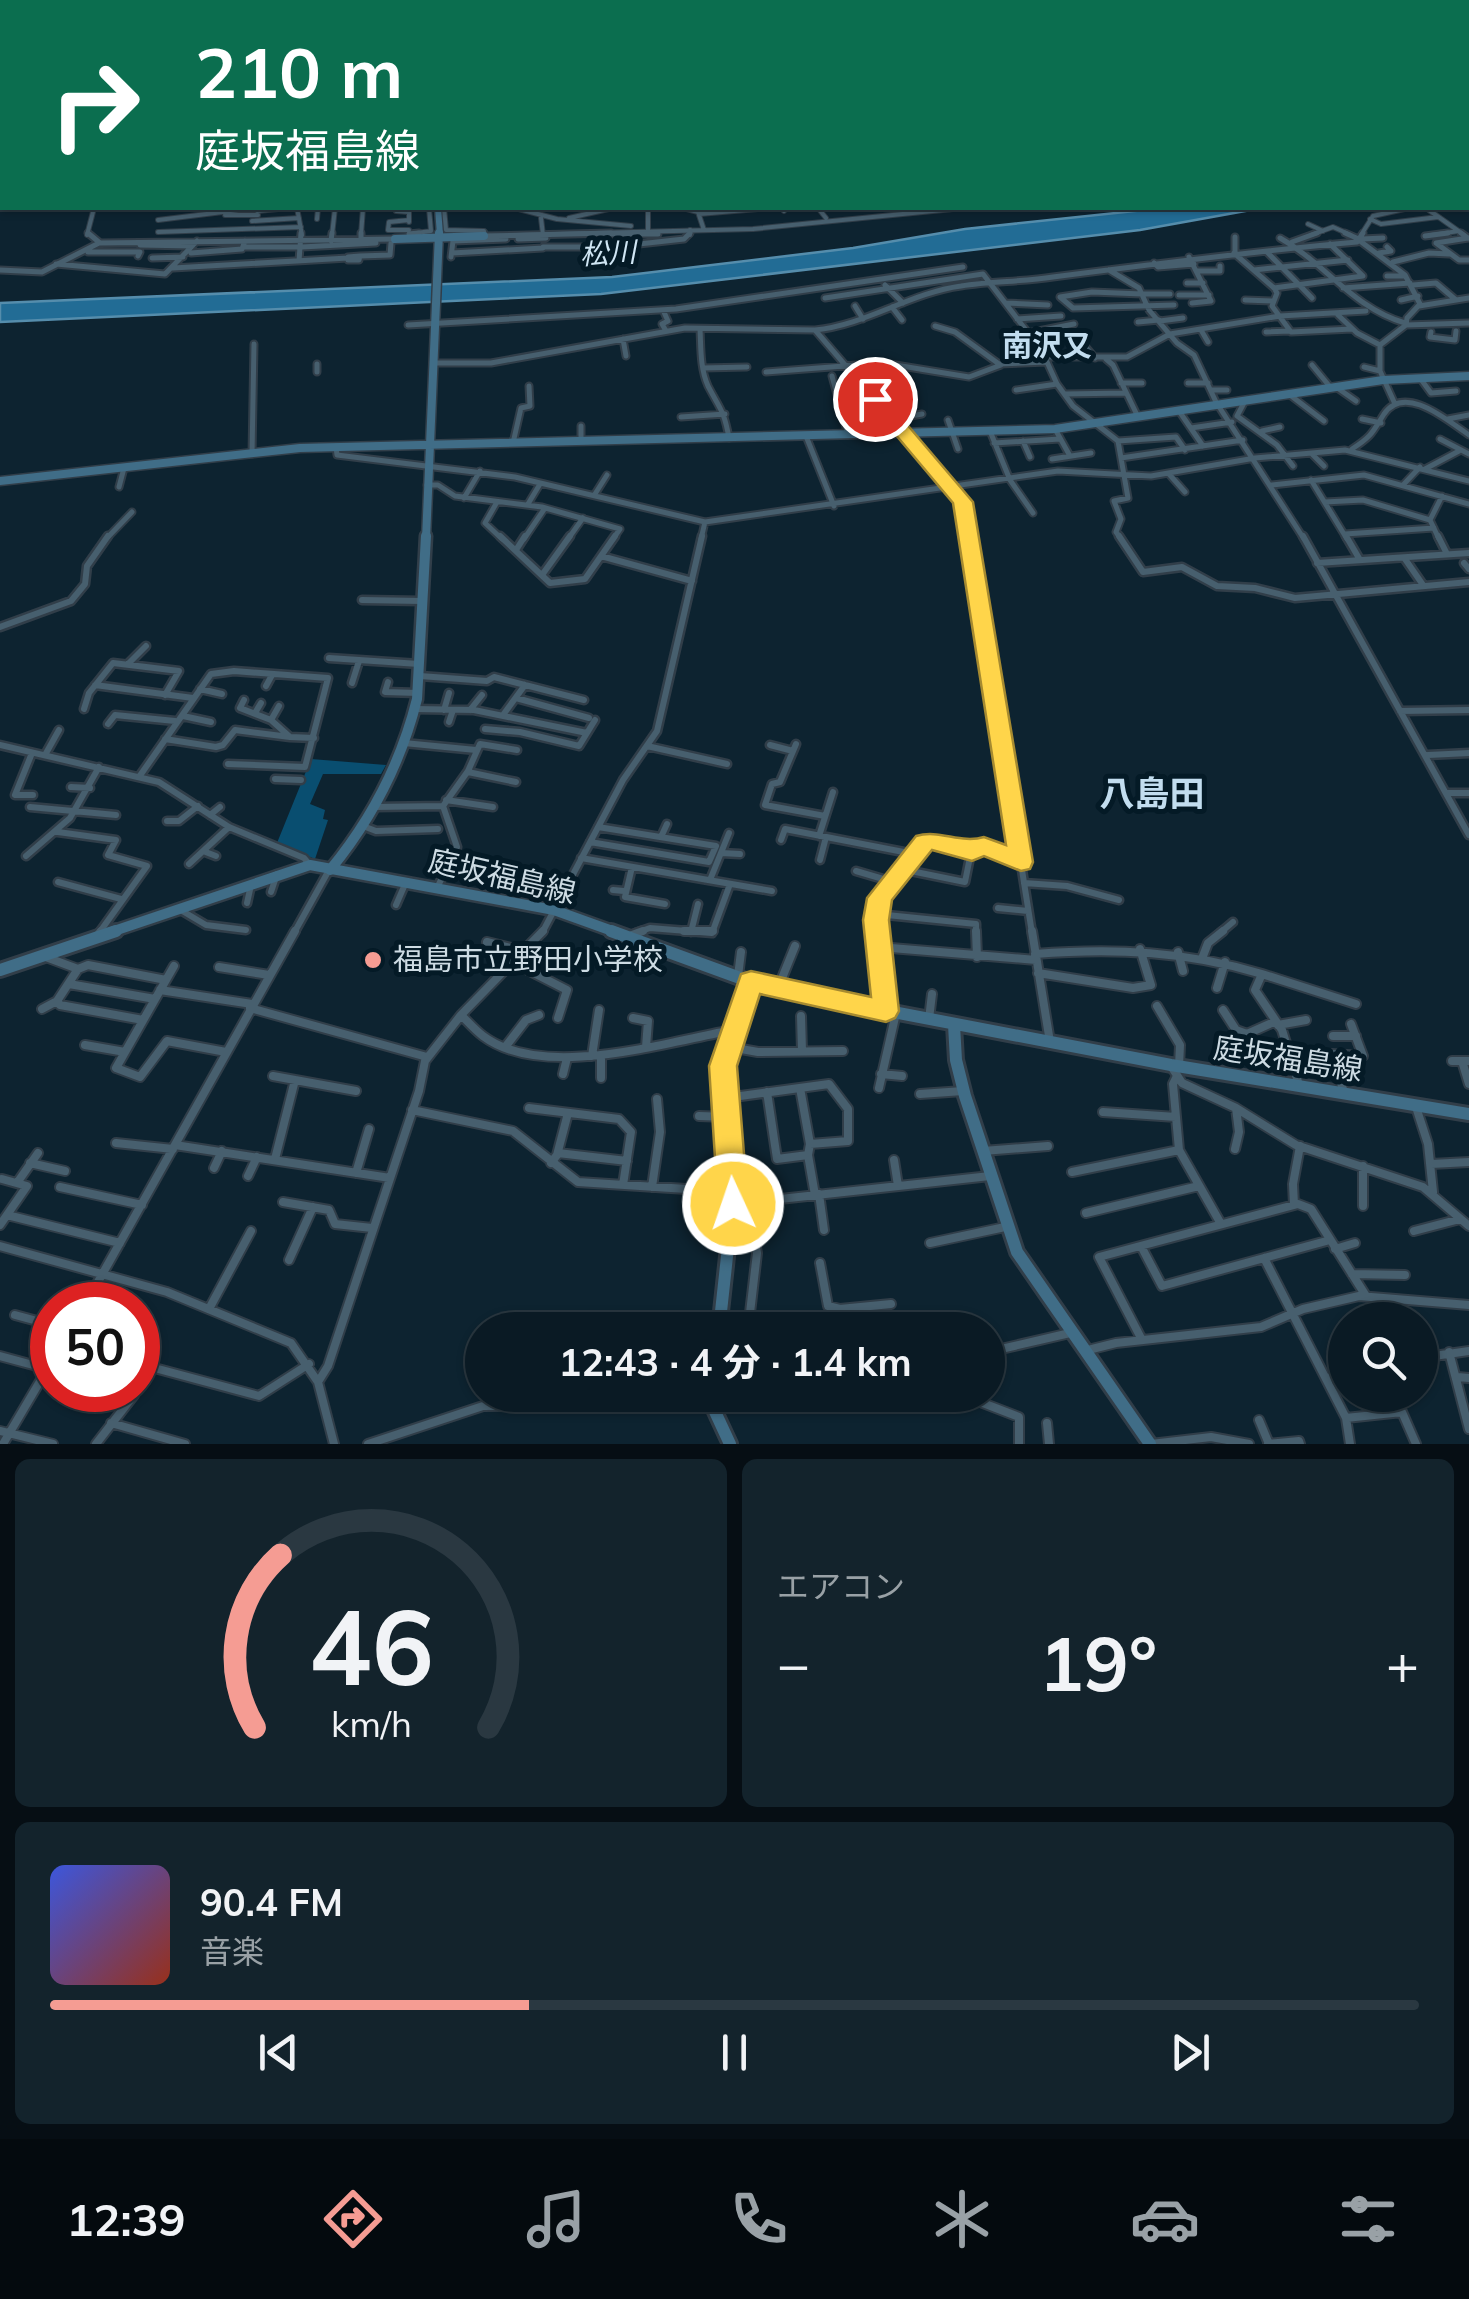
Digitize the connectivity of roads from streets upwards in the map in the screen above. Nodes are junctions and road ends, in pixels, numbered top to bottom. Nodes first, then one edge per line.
1 (93, 210) edge
2 (182, 210) edge
3 (196, 210) edge
4 (257, 210) edge
5 (297, 210) edge
6 (318, 210) edge
7 (335, 210) edge
8 (363, 210) edge
9 (429, 210) edge
10 (441, 210) edge
11 (441, 210) edge
12 (524, 210) edge
13 (555, 210) dead end
14 (602, 210) edge
15 (648, 210) edge
16 (688, 210) edge
17 (741, 210) edge
18 (752, 210) edge
19 (820, 210) edge
20 (923, 210) edge
21 (1402, 210) edge
22 (1429, 210) edge
23 (396, 211) dead end
24 (209, 214) junction
25 (699, 214) junction
26 (196, 216) junction
27 (1438, 216) junction
28 (171, 218) junction
29 (180, 218) junction
30 (299, 218) junction
31 (542, 218) junction
32 (556, 218) junction
33 (284, 219) junction
34 (317, 219) dead end
35 (827, 219) junction
36 (1370, 219) junction
37 (409, 220) junction
38 (1412, 220) junction
39 (252, 221) junction
40 (1389, 223) junction
41 (1308, 224) dead end
42 (300, 226) junction
43 (768, 227) junction
44 (1419, 227) dead end
45 (286, 228) junction
46 (690, 230) junction
47 (704, 230) junction
48 (1323, 230) junction
49 (249, 231) junction
50 (1399, 231) dead end
51 (1459, 231) junction
52 (650, 232) junction
53 (1297, 232) dead end
54 (409, 234) junction
55 (159, 236) junction
56 (484, 236) junction
57 (543, 236) junction
58 (1426, 236) dead end
59 (441, 237) junction
60 (1306, 237) junction
61 (1235, 238) dead end
62 (1280, 238) dead end
63 (1383, 238) dead end
64 (1469, 238) edge
65 (331, 240) junction
66 (361, 240) junction
67 (1361, 240) junction
68 (393, 241) junction
69 (425, 241) dead end
70 (655, 242) junction
71 (100, 243) junction
72 (1291, 243) junction
73 (118, 244) junction
74 (244, 244) junction
75 (1330, 244) junction
76 (302, 245) junction
77 (543, 246) junction
78 (1388, 247) dead end
79 (191, 249) junction
80 (1302, 249) junction
81 (82, 252) junction
82 (1266, 252) junction
83 (1234, 253) junction
84 (1378, 253) junction
85 (1450, 254) junction
86 (138, 256) dead end
87 (1189, 257) junction
88 (152, 258) dead end
89 (1350, 260) junction
90 (1469, 260) edge
91 (300, 261) junction
92 (1391, 262) junction
93 (56, 264) junction
94 (1194, 264) junction
95 (1317, 264) junction
96 (1156, 265) junction
97 (1181, 265) junction
98 (1220, 266) dead end
99 (1282, 267) junction
100 (173, 268) junction
101 (963, 268) dead end
102 (1109, 270) junction
103 (2, 271) edge
104 (1198, 271) junction
105 (1251, 272) junction
106 (1163, 274) dead end
107 (1187, 275) dead end
108 (1386, 276) dead end
109 (1406, 276) junction
110 (1335, 280) junction
111 (1186, 282) dead end
112 (1203, 282) junction
113 (1216, 282) dead end
114 (989, 283) junction
115 (884, 284) junction
116 (1412, 284) junction
117 (1452, 284) dead end
118 (1300, 285) junction
119 (1440, 286) junction
120 (1274, 288) junction
121 (1342, 288) junction
122 (1142, 294) junction
123 (1170, 294) dead end
124 (1178, 295) dead end
125 (1209, 295) junction
126 (1418, 296) junction
127 (825, 298) dead end
128 (1312, 298) dead end
129 (1469, 298) edge
130 (1244, 300) dead end
131 (1401, 300) dead end
132 (1274, 301) junction
133 (1456, 301) junction
134 (903, 303) junction
135 (1004, 303) junction
136 (1192, 303) dead end
137 (1048, 304) dead end
138 (1174, 305) dead end
139 (855, 306) dead end
140 (1419, 306) junction
141 (892, 307) junction
142 (1148, 307) junction
143 (1377, 309) dead end
144 (663, 310) junction
145 (1248, 311) dead end
146 (1368, 311) junction
147 (1338, 314) junction
148 (850, 316) dead end
149 (1062, 316) dead end
150 (1280, 316) junction
151 (1183, 318) dead end
152 (902, 320) dead end
153 (1016, 320) junction
154 (1258, 320) junction
155 (1160, 321) junction
156 (860, 322) junction
157 (1138, 322) dead end
158 (437, 323) junction
159 (1469, 323) edge
160 (1074, 324) dead end
161 (1406, 324) junction
162 (1450, 324) junction
163 (408, 325) dead end
164 (935, 326) dead end
165 (700, 329) junction
166 (1352, 329) junction
167 (674, 330) junction
168 (738, 330) junction
169 (815, 330) junction
170 (1202, 330) junction
171 (666, 331) junction
172 (1456, 331) junction
173 (1266, 332) dead end
174 (1291, 332) junction
175 (1430, 332) dead end
176 (1027, 333) junction
177 (1170, 334) junction
178 (1464, 334) dead end
179 (623, 339) junction
180 (671, 340) dead end
181 (738, 341) dead end
182 (1208, 342) dead end
183 (1036, 343) junction
184 (254, 344) dead end
185 (1020, 345) dead end
186 (1084, 345) dead end
187 (1380, 345) junction
188 (626, 356) dead end
189 (1095, 358) junction
190 (1106, 358) junction
191 (1046, 360) junction
192 (434, 364) junction
193 (1312, 364) dead end
194 (1001, 365) junction
195 (747, 367) dead end
196 (846, 367) junction
197 (1364, 367) dead end
198 (702, 368) junction
199 (766, 372) dead end
200 (1382, 375) junction
201 (832, 376) dead end
202 (1469, 376) edge
203 (1420, 378) junction
204 (1121, 383) junction
205 (1142, 383) dead end
206 (1188, 383) dead end
207 (1057, 384) junction
208 (529, 386) dead end
209 (1210, 387) junction
210 (1334, 387) junction
211 (1016, 390) dead end
212 (1227, 390) dead end
213 (868, 392) junction
214 (1125, 392) junction
215 (1456, 392) dead end
216 (837, 394) junction
217 (1065, 394) junction
218 (1289, 394) junction
219 (896, 397) dead end
220 (875, 399) junction
221 (1244, 401) junction
222 (1356, 401) dead end
223 (1220, 404) junction
224 (1394, 404) junction
225 (1179, 410) junction
226 (724, 414) junction
227 (922, 414) dead end
228 (1469, 415) edge
229 (681, 417) dead end
230 (1138, 417) junction
231 (894, 419) junction
232 (1447, 419) junction
233 (948, 420) dead end
234 (1362, 420) dead end
235 (1324, 421) dead end
236 (1232, 422) junction
237 (1382, 422) junction
238 (1092, 424) junction
239 (581, 426) dead end
240 (1280, 427) dead end
241 (1190, 428) junction
242 (1055, 429) junction
243 (990, 431) junction
244 (1261, 431) junction
245 (956, 432) junction
246 (905, 433) junction
247 (848, 435) junction
248 (1469, 435) edge
249 (806, 436) junction
250 (729, 438) junction
251 (1440, 439) dead end
252 (1060, 440) junction
253 (1244, 440) junction
254 (582, 441) junction
255 (1022, 441) junction
256 (1118, 441) junction
257 (513, 443) junction
258 (994, 443) junction
259 (429, 445) junction
260 (336, 446) junction
261 (1204, 447) junction
262 (958, 449) dead end
263 (1185, 450) junction
264 (1351, 450) junction
265 (1459, 451) junction
266 (1091, 453) dead end
267 (1312, 454) junction
268 (1469, 454) edge
269 (252, 455) junction
270 (1073, 456) junction
271 (1288, 456) junction
272 (1030, 457) dead end
273 (1120, 458) junction
274 (1255, 458) junction
275 (1052, 459) dead end
276 (470, 461) dead end
277 (429, 464) junction
278 (1293, 466) dead end
279 (1324, 466) dead end
280 (124, 468) junction
281 (465, 468) junction
282 (1422, 468) junction
283 (1089, 470) junction
284 (480, 471) junction
285 (1123, 474) junction
286 (1169, 474) junction
287 (607, 475) dead end
288 (1010, 480) junction
289 (1311, 480) junction
290 (0, 481) edge
291 (1469, 481) edge
292 (1191, 482) dead end
293 (428, 484) junction
294 (540, 484) junction
295 (1178, 484) junction
296 (1404, 484) junction
297 (1272, 485) junction
298 (119, 487) dead end
299 (954, 489) junction
300 (1185, 492) dead end
301 (595, 494) junction
302 (1442, 496) junction
303 (464, 498) junction
304 (498, 502) junction
305 (1325, 502) junction
306 (1469, 504) edge
307 (528, 505) junction
308 (834, 506) junction
309 (545, 508) junction
310 (132, 512) dead end
311 (1033, 513) dead end
312 (583, 518) junction
313 (1430, 520) junction
314 (705, 522) junction
315 (1434, 528) junction
316 (1344, 534) junction
317 (516, 550) junction
318 (1469, 553) edge
319 (1448, 554) junction
320 (601, 556) junction
321 (1404, 558) junction
322 (1360, 560) junction
323 (1317, 563) junction
324 (542, 575) junction
325 (692, 581) junction
326 (1469, 582) edge
327 (1424, 585) junction
328 (1334, 593) junction
329 (362, 600) dead end
330 (423, 602) junction
331 (0, 627) edge
332 (146, 646) dead end
333 (329, 658) dead end
334 (359, 661) junction
335 (127, 665) junction
336 (420, 670) junction
337 (272, 675) junction
338 (306, 678) junction
339 (388, 682) dead end
340 (352, 683) dead end
341 (95, 685) junction
342 (525, 685) junction
343 (266, 686) dead end
344 (200, 690) junction
345 (300, 690) dead end
346 (418, 693) junction
347 (449, 693) dead end
348 (165, 694) junction
349 (222, 694) dead end
350 (482, 695) dead end
351 (193, 698) junction
352 (516, 698) junction
353 (244, 700) dead end
354 (584, 700) dead end
355 (261, 703) dead end
356 (279, 706) dead end
357 (415, 708) junction
358 (84, 709) dead end
359 (448, 710) junction
360 (469, 710) junction
361 (1469, 710) edge
362 (1399, 711) junction
363 (255, 713) junction
364 (183, 716) junction
365 (504, 716) junction
366 (527, 719) junction
367 (271, 720) junction
368 (175, 721) junction
369 (211, 722) dead end
370 (450, 722) dead end
371 (108, 724) dead end
372 (484, 729) dead end
373 (59, 730) dead end
374 (520, 732) junction
375 (587, 733) junction
376 (290, 737) junction
377 (314, 738) junction
378 (165, 739) junction
379 (404, 744) junction
380 (770, 745) dead end
381 (648, 746) junction
382 (0, 748) edge
383 (476, 750) junction
384 (516, 750) dead end
385 (32, 753) junction
386 (1469, 754) edge
387 (45, 755) junction
388 (1428, 755) junction
389 (228, 764) dead end
390 (245, 764) junction
391 (727, 764) dead end
392 (99, 768) junction
393 (467, 772) junction
394 (140, 777) junction
395 (240, 778) dead end
396 (275, 779) dead end
397 (302, 780) dead end
398 (516, 782) dead end
399 (72, 787) dead end
400 (91, 788) junction
401 (834, 792) dead end
402 (1448, 794) junction
403 (1469, 794) edge
404 (33, 795) dead end
405 (445, 803) junction
406 (198, 806) junction
407 (30, 807) dead end
408 (220, 807) dead end
409 (374, 807) junction
410 (492, 807) dead end
411 (79, 810) junction
412 (116, 815) dead end
413 (210, 815) junction
414 (825, 816) junction
415 (166, 821) dead end
416 (667, 824) dead end
417 (362, 826) junction
418 (229, 827) junction
419 (598, 827) junction
420 (438, 829) dead end
421 (58, 832) junction
422 (729, 833) dead end
423 (1469, 835) edge
424 (86, 836) junction
425 (822, 836) junction
426 (661, 837) junction
427 (781, 840) dead end
428 (590, 842) junction
429 (78, 849) dead end
430 (203, 851) junction
431 (721, 852) junction
432 (972, 852) junction
433 (740, 854) dead end
434 (914, 854) junction
435 (26, 856) dead end
436 (216, 856) dead end
437 (581, 858) junction
438 (820, 860) dead end
439 (1021, 862) junction
440 (189, 864) dead end
441 (310, 864) junction
442 (632, 867) junction
443 (901, 869) junction
444 (330, 870) junction
445 (856, 871) dead end
446 (277, 874) junction
447 (929, 875) junction
448 (710, 880) junction
449 (406, 881) junction
450 (890, 881) junction
451 (58, 882) dead end
452 (1024, 883) junction
453 (251, 884) junction
454 (730, 884) junction
455 (530, 885) dead end
456 (438, 886) junction
457 (926, 888) dead end
458 (613, 890) dead end
459 (624, 891) junction
460 (772, 891) dead end
461 (272, 892) dead end
462 (563, 892) junction
463 (121, 899) junction
464 (1119, 900) dead end
465 (247, 903) dead end
466 (665, 904) dead end
467 (698, 904) dead end
468 (396, 905) dead end
469 (998, 908) dead end
470 (554, 910) junction
471 (176, 911) junction
472 (1028, 911) junction
473 (877, 914) junction
474 (1233, 922) dead end
475 (246, 930) dead end
476 (691, 932) junction
477 (96, 937) junction
478 (626, 937) junction
479 (487, 942) dead end
480 (795, 946) dead end
481 (879, 947) junction
482 (1140, 949) junction
483 (528, 952) junction
484 (741, 952) dead end
485 (1178, 952) junction
486 (42, 955) junction
487 (1203, 956) junction
488 (1035, 957) junction
489 (978, 958) junction
490 (1225, 962) junction
491 (516, 964) junction
492 (3, 966) edge
493 (174, 966) dead end
494 (219, 967) dead end
495 (78, 969) junction
496 (1183, 971) dead end
497 (1038, 973) junction
498 (1262, 974) junction
499 (269, 975) junction
500 (744, 979) junction
501 (166, 980) junction
502 (70, 984) junction
503 (1217, 988) dead end
504 (778, 989) junction
505 (160, 990) junction
506 (932, 994) dead end
507 (154, 1000) junction
508 (57, 1002) junction
509 (1356, 1004) dead end
510 (251, 1006) junction
511 (1157, 1006) dead end
512 (42, 1009) dead end
513 (599, 1010) dead end
514 (1223, 1010) dead end
515 (891, 1012) junction
516 (540, 1015) dead end
517 (462, 1016) junction
518 (801, 1016) dead end
519 (558, 1018) dead end
520 (632, 1018) dead end
521 (143, 1020) junction
522 (928, 1020) junction
523 (1306, 1020) dead end
524 (1277, 1023) junction
525 (1351, 1024) dead end
526 (954, 1025) junction
527 (734, 1030) junction
528 (1333, 1036) dead end
529 (1356, 1036) junction
530 (1050, 1043) junction
531 (85, 1045) dead end
532 (506, 1046) junction
533 (729, 1046) junction
534 (646, 1047) junction
535 (802, 1051) junction
536 (843, 1051) dead end
537 (125, 1052) junction
538 (226, 1052) junction
539 (427, 1056) junction
540 (596, 1056) junction
541 (567, 1058) junction
542 (1461, 1061) edge
543 (1175, 1070) junction
544 (563, 1074) dead end
545 (881, 1074) junction
546 (273, 1076) dead end
547 (902, 1076) dead end
548 (601, 1078) dead end
549 (295, 1080) junction
550 (1469, 1084) edge
551 (1300, 1086) junction
552 (800, 1088) junction
553 (879, 1088) dead end
554 (356, 1091) dead end
555 (964, 1091) junction
556 (767, 1092) junction
557 (1344, 1093) junction
558 (920, 1094) dead end
559 (724, 1098) junction
560 (658, 1099) dead end
561 (1415, 1105) junction
562 (529, 1108) dead end
563 (1236, 1108) junction
564 (412, 1110) junction
565 (1102, 1112) dead end
566 (568, 1113) junction
567 (1469, 1114) edge
568 (699, 1116) dead end
569 (727, 1117) junction
570 (1176, 1117) junction
571 (369, 1129) dead end
572 (116, 1143) dead end
573 (1048, 1146) dead end
574 (1300, 1146) junction
575 (174, 1147) junction
576 (809, 1150) junction
577 (1179, 1150) junction
578 (1236, 1150) dead end
579 (222, 1151) junction
580 (982, 1151) junction
581 (38, 1153) dead end
582 (558, 1153) junction
583 (257, 1157) junction
584 (275, 1159) junction
585 (894, 1160) dead end
586 (626, 1161) junction
587 (1469, 1162) edge
588 (551, 1163) junction
589 (30, 1164) junction
590 (1431, 1164) junction
591 (1363, 1166) junction
592 (214, 1168) dead end
593 (65, 1171) dead end
594 (1072, 1172) dead end
595 (356, 1173) junction
596 (248, 1176) dead end
597 (990, 1176) junction
598 (390, 1178) junction
599 (2, 1180) edge
600 (17, 1183) junction
601 (623, 1185) junction
602 (898, 1186) junction
603 (1199, 1186) junction
604 (60, 1187) dead end
605 (652, 1187) junction
606 (1433, 1193) junction
607 (817, 1194) junction
608 (733, 1198) junction
609 (283, 1202) dead end
610 (748, 1202) junction
611 (142, 1205) junction
612 (1294, 1205) junction
613 (1363, 1206) dead end
614 (313, 1207) junction
615 (1086, 1212) dead end
616 (7, 1215) junction
617 (1465, 1222) edge
618 (1222, 1224) junction
619 (0, 1225) edge
620 (1006, 1227) junction
621 (372, 1228) junction
622 (824, 1230) dead end
623 (251, 1231) dead end
624 (1414, 1231) dead end
625 (120, 1243) junction
626 (930, 1243) dead end
627 (1355, 1244) dead end
628 (1333, 1245) junction
629 (0, 1246) edge
630 (1141, 1246) junction
631 (1264, 1258) junction
632 (288, 1260) dead end
633 (820, 1263) dead end
634 (102, 1274) junction
635 (1351, 1274) junction
636 (1405, 1275) dead end
637 (98, 1282) edge
638 (1366, 1296) junction
639 (891, 1304) dead end
640 (1469, 1305) edge
641 (209, 1309) junction
642 (840, 1309) junction
643 (721, 1312) edge
644 (750, 1312) edge
645 (840, 1312) edge
646 (1295, 1313) junction
647 (16, 1314) dead end
648 (30, 1319) edge
649 (1071, 1332) junction
650 (1142, 1340) junction
651 (1005, 1348) edge
652 (1084, 1351) junction
653 (1469, 1351) edge
654 (1449, 1352) junction
655 (1438, 1354) edge
656 (0, 1356) edge
657 (30, 1361) edge
658 (309, 1364) junction
659 (160, 1369) edge
660 (1328, 1378) edge
661 (1464, 1378) edge
662 (318, 1382) junction
663 (30, 1394) edge
664 (124, 1412) edge
665 (466, 1412) edge
666 (716, 1412) edge
667 (1005, 1412) edge
668 (1343, 1412) edge
669 (1346, 1418) junction
670 (1259, 1420) dead end
671 (111, 1423) junction
672 (1047, 1423) dead end
673 (1468, 1424) edge
674 (5, 1431) edge
675 (3, 1444) edge
676 (53, 1444) edge
677 (96, 1444) edge
678 (186, 1444) edge
679 (334, 1444) edge
680 (368, 1444) edge
681 (730, 1444) edge
682 (1019, 1444) edge
683 (1049, 1444) edge
684 (1149, 1444) edge
685 (1248, 1444) edge
686 (1268, 1444) edge
687 (1300, 1444) edge
688 (1350, 1444) edge
689 (1416, 1444) edge

1 - 71 street
2 - 29 street
3 - 26 street
4 - 24 street
4 - 39 street
5 - 30 street
6 - 34 street
7 - 65 street
8 - 66 street
9 - 54 street
10 - 56 street
11 - 59 street
12 - 31 street
13 - 32 street
14 - 32 street
15 - 52 street
16 - 25 street
17 - 25 street
18 - 43 street
19 - 35 street
20 - 35 street
21 - 36 street
22 - 27 street
23 - 37 street
24 - 26 street
24 - 28 street
25 - 47 street
26 - 29 street
27 - 38 street
27 - 51 street
28 - 29 street
28 - 55 street
30 - 33 street
30 - 42 street
31 - 32 street
31 - 57 street
32 - 52 street
33 - 39 street
33 - 45 street
35 - 43 street
36 - 40 street
36 - 67 street
37 - 54 street
37 - 54 street
38 - 40 street
38 - 44 street
39 - 49 street
40 - 50 street
41 - 48 street
42 - 45 street
42 - 76 street
43 - 47 street
45 - 49 street
46 - 47 street
46 - 52 street
46 - 70 street
48 - 60 street
48 - 67 street
49 - 55 street
51 - 58 street
51 - 64 street
52 - 57 street
52 - 70 street
53 - 60 street
54 - 59 street
54 - 68 street
55 - 73 street
55 - 79 street
56 - 57 street
56 - 59 street
57 - 77 street
57 - 77 street
59 - 158 street
60 - 72 street
61 - 83 street
62 - 72 street
63 - 67 street
64 - 85 street
65 - 66 street
65 - 76 street
66 - 68 street
67 - 75 street
67 - 84 street
68 - 69 street
68 - 76 street
68 - 91 street
70 - 77 street
71 - 73 street
71 - 81 street
72 - 80 street
73 - 79 street
74 - 76 street
74 - 79 street
74 - 79 street
75 - 80 street
75 - 89 street
76 - 91 street
78 - 84 street
79 - 88 street
79 - 100 street
80 - 82 street
80 - 95 street
81 - 86 street
81 - 93 street
82 - 83 street
82 - 99 street
83 - 87 street
83 - 105 street
84 - 92 street
85 - 90 street
85 - 92 street
87 - 94 street
87 - 96 street
89 - 95 street
89 - 110 street
91 - 100 street
92 - 109 street
93 - 100 street
93 - 103 street
94 - 97 street
94 - 104 street
95 - 99 street
95 - 110 street
96 - 97 street
96 - 102 street
96 - 106 street
97 - 107 street
98 - 104 street
99 - 105 street
99 - 118 street
101 - 115 street
102 - 114 street
102 - 122 street
104 - 112 street
105 - 120 street
108 - 109 street
109 - 116 street
110 - 118 street
110 - 121 street
111 - 112 street
112 - 113 street
112 - 125 street
114 - 115 street
114 - 134 street
114 - 135 street
115 - 127 street
115 - 134 street
115 - 144 street
116 - 119 street
116 - 121 street
116 - 126 street
117 - 119 street
118 - 120 street
118 - 128 street
119 - 133 street
120 - 132 street
121 - 146 street
122 - 123 street
122 - 142 street
122 - 142 street
124 - 125 street
125 - 136 street
126 - 131 street
126 - 140 street
129 - 133 street
130 - 132 street
132 - 150 street
133 - 140 street
134 - 141 street
135 - 137 street
135 - 153 street
138 - 142 street
139 - 156 street
140 - 161 street
141 - 152 street
141 - 156 street
142 - 155 street
143 - 146 street
144 - 158 street
144 - 171 street
145 - 154 street
146 - 147 street
146 - 161 street
147 - 150 street
147 - 166 street
148 - 156 street
149 - 153 street
150 - 154 street
150 - 174 street
151 - 155 street
153 - 176 street
154 - 170 street
155 - 157 street
155 - 177 street
156 - 169 street
158 - 163 street
158 - 192 street
159 - 162 street
160 - 176 street
161 - 162 street
161 - 187 street
162 - 172 street
164 - 194 street
165 - 167 street
165 - 168 street
165 - 198 street
166 - 174 street
166 - 187 street
167 - 171 street
167 - 180 street
168 - 169 street
168 - 181 street
169 - 196 street
170 - 177 street
170 - 182 street
171 - 179 street
172 - 175 street
172 - 178 street
173 - 174 street
176 - 183 street
177 - 190 street
177 - 209 street
179 - 188 street
179 - 192 street
183 - 185 street
183 - 191 street
184 - 269 street
186 - 189 street
187 - 200 street
189 - 190 street
189 - 191 street
190 - 204 street
191 - 194 street
191 - 207 street
192 - 259 street
193 - 210 street
194 - 196 street
195 - 198 street
196 - 199 street
196 - 213 street
197 - 200 street
198 - 226 street
200 - 203 street
200 - 210 street
200 - 224 street
201 - 216 street
202 - 203 street
203 - 215 street
204 - 205 street
204 - 214 street
206 - 209 street
207 - 211 street
207 - 217 street
208 - 257 street
209 - 212 street
209 - 223 street
210 - 218 street
210 - 222 street
213 - 216 street
213 - 220 street
214 - 217 street
214 - 230 street
216 - 247 street
217 - 238 street
218 - 221 street
218 - 235 street
219 - 220 street
220 - 231 street
221 - 223 street
221 - 244 street
223 - 225 street
223 - 236 street
224 - 232 street
224 - 237 street
225 - 230 street
225 - 241 street
226 - 229 street
226 - 250 street
227 - 231 street
228 - 232 street
230 - 238 street
231 - 246 street
232 - 248 street
233 - 245 street
234 - 237 street
236 - 241 street
236 - 253 street
237 - 264 street
238 - 242 street
238 - 256 street
239 - 254 street
240 - 244 street
241 - 261 street
242 - 243 street
242 - 252 street
243 - 245 street
243 - 258 street
244 - 271 street
245 - 246 street
245 - 262 street
246 - 247 street
246 - 299 street
247 - 249 street
249 - 250 street
249 - 308 street
250 - 254 street
251 - 265 street
252 - 255 street
252 - 270 street
253 - 261 street
253 - 274 street
254 - 257 street
255 - 258 street
255 - 272 street
256 - 263 street
256 - 273 street
257 - 259 street
258 - 288 street
259 - 260 street
259 - 277 street
260 - 269 street
260 - 277 street
261 - 263 street
263 - 273 street
264 - 267 street
264 - 282 street
265 - 268 street
265 - 282 street
266 - 270 street
267 - 271 street
267 - 279 street
269 - 280 street
270 - 275 street
270 - 283 street
271 - 274 street
271 - 278 street
273 - 285 street
274 - 286 street
274 - 297 street
276 - 281 street
277 - 281 street
277 - 293 street
280 - 290 street
280 - 298 street
281 - 284 street
282 - 291 street
282 - 296 street
283 - 285 street
283 - 288 street
284 - 294 street
284 - 303 street
285 - 286 street
285 - 328 street
286 - 295 street
287 - 301 street
288 - 299 street
288 - 311 street
289 - 296 street
289 - 297 street
289 - 305 street
292 - 295 street
293 - 303 street
293 - 330 street
294 - 301 street
294 - 307 street
295 - 300 street
296 - 302 street
297 - 323 street
299 - 308 street
299 - 439 street
301 - 314 street
302 - 306 street
302 - 313 street
303 - 304 street
304 - 307 street
304 - 317 street
305 - 313 street
305 - 316 street
307 - 309 street
308 - 314 street
309 - 312 street
309 - 317 street
310 - 331 street
312 - 320 street
312 - 324 street
313 - 315 street
314 - 325 street
315 - 316 street
315 - 319 street
316 - 322 street
317 - 324 street
318 - 319 street
319 - 321 street
320 - 324 street
320 - 325 street
321 - 322 street
321 - 327 street
322 - 323 street
323 - 328 street
325 - 381 street
326 - 327 street
327 - 328 street
328 - 362 street
329 - 330 street
330 - 336 street
332 - 335 street
333 - 334 street
334 - 336 street
334 - 340 street
335 - 341 street
335 - 348 street
336 - 342 street
336 - 346 street
337 - 338 street
337 - 343 street
337 - 344 street
338 - 345 street
338 - 377 street
339 - 346 street
341 - 348 street
341 - 358 street
342 - 352 street
342 - 354 street
344 - 349 street
344 - 351 street
346 - 357 street
347 - 359 street
348 - 351 street
350 - 360 street
351 - 364 street
352 - 365 street
352 - 375 street
353 - 363 street
355 - 363 street
356 - 367 street
357 - 359 street
357 - 379 street
359 - 360 street
359 - 370 street
360 - 365 street
361 - 362 street
362 - 388 street
363 - 367 street
364 - 368 street
364 - 369 street
365 - 366 street
366 - 374 street
366 - 375 street
367 - 376 street
368 - 371 street
368 - 378 street
372 - 374 street
373 - 387 street
374 - 375 street
376 - 377 street
376 - 378 street
377 - 390 street
378 - 394 street
379 - 383 street
379 - 409 street
380 - 414 street
381 - 391 street
381 - 419 street
382 - 385 street
383 - 384 street
383 - 393 street
385 - 387 street
385 - 404 street
386 - 388 street
387 - 392 street
388 - 402 street
389 - 390 street
390 - 395 street
392 - 394 street
392 - 400 street
393 - 398 street
393 - 405 street
394 - 406 street
396 - 397 street
399 - 400 street
400 - 411 street
401 - 414 street
402 - 403 street
402 - 423 street
405 - 409 street
405 - 410 street
405 - 456 street
406 - 413 street
406 - 415 street
407 - 411 street
408 - 413 street
409 - 417 street
411 - 412 street
411 - 421 street
413 - 418 street
414 - 425 street
416 - 426 street
417 - 420 street
417 - 444 street
418 - 430 street
418 - 441 street
419 - 426 street
419 - 428 street
421 - 424 street
421 - 435 street
422 - 431 street
424 - 429 street
424 - 463 street
425 - 427 street
425 - 434 street
425 - 438 street
426 - 428 street
428 - 437 street
430 - 436 street
430 - 440 street
431 - 433 street
431 - 448 street
432 - 434 street
432 - 439 street
432 - 447 street
434 - 443 street
437 - 442 street
437 - 462 street
439 - 452 street
441 - 444 street, 庭坂福島線
441 - 446 street
442 - 448 street
442 - 459 street
443 - 447 street
443 - 450 street
444 - 449 street, 庭坂福島線
444 - 499 street
445 - 450 street
446 - 453 street
446 - 461 street
447 - 457 street
448 - 454 street
449 - 456 street, 庭坂福島線
449 - 468 street
450 - 473 street
451 - 463 street
452 - 464 street
452 - 472 street
453 - 465 street
453 - 471 street
454 - 460 street
454 - 476 street
455 - 462 street
456 - 470 street, 庭坂福島線
458 - 459 street
459 - 466 street
462 - 470 street
463 - 477 street
467 - 476 street
469 - 472 street
470 - 478 street, 庭坂福島線
470 - 483 street
471 - 475 street
471 - 477 street
472 - 488 street
473 - 481 street
473 - 489 street
474 - 487 street
476 - 478 street
477 - 486 street
478 - 500 street, 庭坂福島線
479 - 483 street
480 - 504 street
481 - 489 street
481 - 515 street
482 - 485 street
482 - 488 street
482 - 497 street
483 - 491 street
484 - 500 street
485 - 487 street
485 - 496 street
486 - 492 street
486 - 495 street
487 - 490 street
488 - 489 street
488 - 497 street
490 - 498 street
490 - 503 street
491 - 517 street
491 - 519 street
493 - 501 street
494 - 499 street
495 - 501 street
495 - 502 street
497 - 530 street
498 - 509 street
498 - 524 street
499 - 510 street
500 - 504 street, 庭坂福島線
500 - 527 street
501 - 505 street
502 - 507 street
502 - 508 street
504 - 515 street, 庭坂福島線
505 - 507 street
505 - 510 street
506 - 522 street
507 - 521 street
508 - 512 street
508 - 521 street
510 - 538 street
510 - 539 street
511 - 543 street
513 - 540 street
514 - 524 street
515 - 522 street, 庭坂福島線
515 - 545 street
516 - 532 street
517 - 532 street
517 - 539 street
518 - 535 street
520 - 534 street
521 - 537 street
522 - 526 street, 庭坂福島線
523 - 524 street
524 - 551 street
525 - 529 street
526 - 530 street, 庭坂福島線
526 - 555 street
527 - 533 street
527 - 534 street
528 - 529 street
529 - 557 street
530 - 543 street, 庭坂福島線
531 - 537 street
532 - 541 street
533 - 535 street
533 - 559 street
534 - 540 street
535 - 536 street
537 - 538 street
538 - 575 street
539 - 564 street
540 - 541 street
540 - 548 street
541 - 544 street
542 - 550 street
543 - 551 street, 庭坂福島線
543 - 563 street
543 - 570 street
545 - 547 street
545 - 553 street
546 - 549 street
549 - 554 street
549 - 584 street
551 - 557 street, 庭坂福島線
552 - 556 street
552 - 576 street
552 - 576 street
555 - 558 street
555 - 580 street
556 - 559 street
556 - 576 street
557 - 561 street, 庭坂福島線
559 - 569 street
560 - 605 street
561 - 567 street, 庭坂福島線
561 - 590 street
562 - 566 street
563 - 574 street
563 - 578 street
564 - 588 street
564 - 598 street
565 - 570 street
566 - 582 street
566 - 586 street
568 - 569 street
569 - 608 street
570 - 577 street
571 - 595 street
572 - 575 street
573 - 580 street
574 - 591 street
574 - 612 street
575 - 579 street
575 - 611 street
576 - 607 street
577 - 594 street
577 - 603 street
579 - 583 street
579 - 592 street
580 - 597 street
581 - 589 street
582 - 586 street
582 - 588 street
583 - 584 street
583 - 596 street
584 - 595 street
585 - 602 street
586 - 601 street
587 - 590 street
588 - 601 street
589 - 593 street
589 - 600 street
590 - 606 street
591 - 606 street
591 - 613 street
595 - 598 street
597 - 602 street
597 - 620 street
598 - 621 street
599 - 600 street
600 - 616 street
601 - 605 street
602 - 607 street
603 - 615 street
603 - 618 street
604 - 611 street
605 - 608 street
606 - 617 street
607 - 610 street
607 - 622 street
608 - 610 street
608 - 643 street
609 - 614 street
610 - 644 street
611 - 625 street
612 - 618 street
612 - 628 street
614 - 621 street
614 - 632 street
616 - 619 street
616 - 625 street
617 - 624 street
618 - 630 street
620 - 626 street
620 - 649 street
621 - 662 street
623 - 641 street
625 - 634 street
627 - 628 street
628 - 631 street
628 - 635 street
629 - 634 street
630 - 631 street
630 - 650 street
631 - 646 street
633 - 642 street
634 - 637 street
634 - 641 street
635 - 636 street
635 - 638 street
638 - 640 street
638 - 646 street
639 - 642 street
641 - 658 street
642 - 645 street
646 - 650 street
646 - 660 street
647 - 648 street
649 - 651 street
649 - 652 street
650 - 652 street
652 - 684 street
653 - 654 street
654 - 655 street
654 - 661 street
656 - 657 street
658 - 659 street
658 - 662 street
661 - 673 street
662 - 679 street
663 - 674 street
664 - 671 street
665 - 680 street
666 - 681 street
667 - 682 street
668 - 669 street
669 - 688 street
669 - 689 street
670 - 686 street
671 - 677 street
671 - 678 street
672 - 683 street
674 - 675 street
674 - 676 street
684 - 685 street
686 - 687 street

